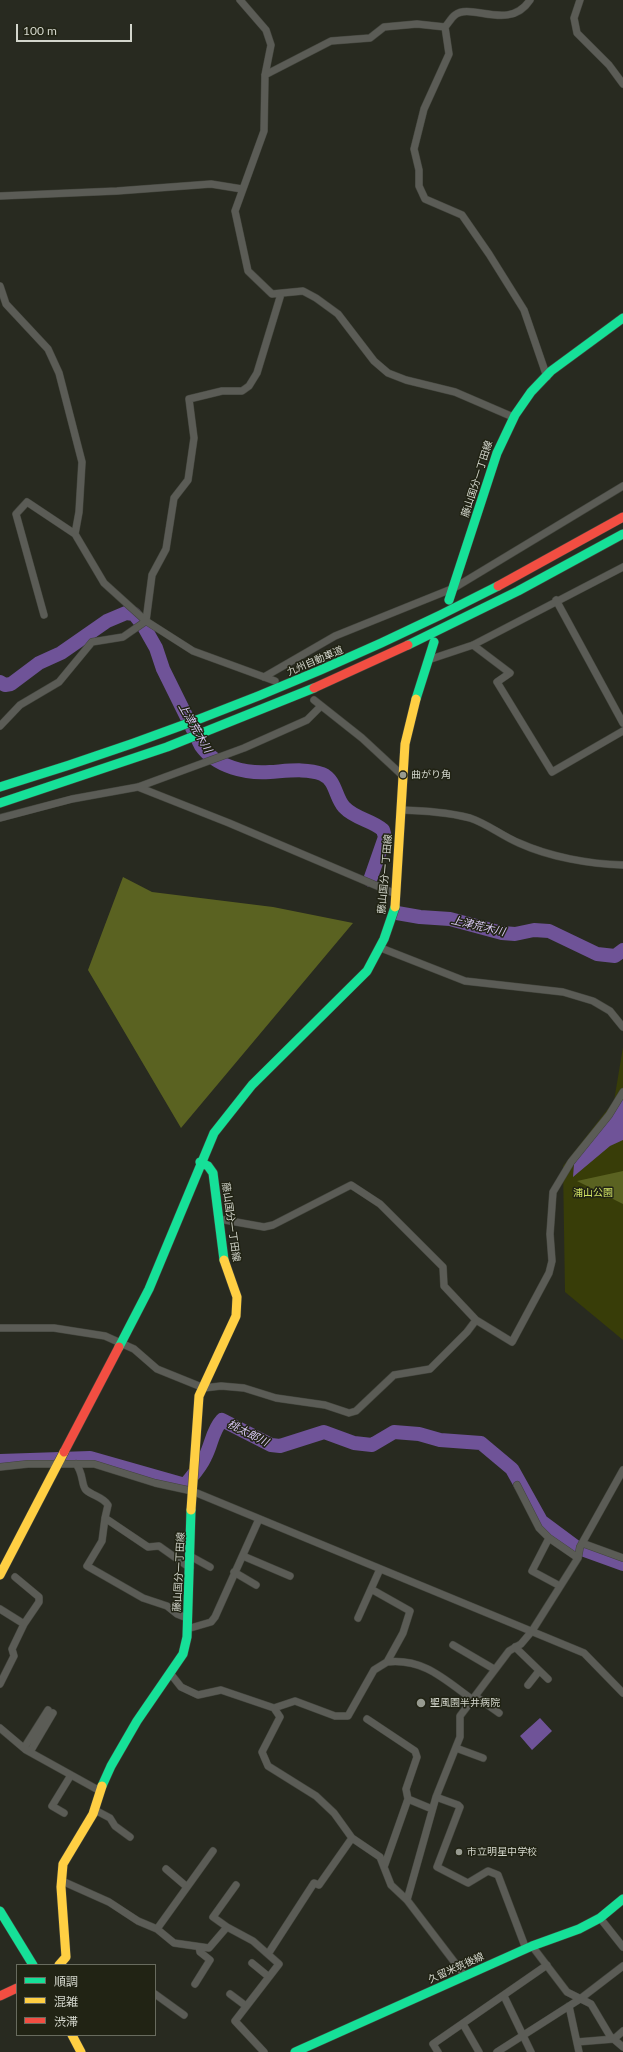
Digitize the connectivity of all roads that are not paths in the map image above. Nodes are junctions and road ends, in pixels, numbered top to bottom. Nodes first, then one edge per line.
1 (240, 0) edge
2 (530, 0) edge
3 (580, 0) edge
4 (446, 27) junction
5 (265, 75) junction
6 (623, 84) edge
7 (242, 189) junction
8 (0, 196) edge
9 (0, 286) edge
10 (281, 294) junction
11 (623, 318) edge
12 (547, 377) junction
13 (513, 418) junction
14 (622, 489) edge
15 (623, 517) edge
16 (76, 534) junction
17 (623, 534) edge
18 (623, 567) edge
19 (454, 588) junction
20 (449, 600) dead end
21 (556, 600) junction
22 (44, 615) dead end
23 (146, 622) junction
24 (434, 642) dead end
25 (473, 644) junction
26 (428, 660) junction
27 (264, 677) junction
28 (275, 681) dead end
29 (314, 700) dead end
30 (321, 706) junction
31 (623, 723) edge
32 (0, 726) edge
33 (623, 731) edge
34 (402, 776) junction
35 (0, 787) edge
36 (138, 787) junction
37 (0, 803) edge
38 (401, 810) junction
39 (0, 818) edge
40 (623, 864) edge
41 (396, 894) junction
42 (381, 948) junction
43 (623, 1027) edge
44 (623, 1092) edge
45 (200, 1162) junction
46 (219, 1219) junction
47 (476, 1320) junction
48 (0, 1328) edge
49 (121, 1342) junction
50 (204, 1388) junction
51 (57, 1464) junction
52 (76, 1464) junction
53 (0, 1467) edge
54 (623, 1470) edge
55 (517, 1485) dead end
56 (192, 1491) junction
57 (105, 1518) junction
58 (259, 1519) junction
59 (549, 1538) junction
60 (582, 1543) junction
61 (190, 1556) junction
62 (243, 1556) junction
63 (578, 1558) junction
64 (623, 1558) edge
65 (210, 1566) dead end
66 (190, 1568) junction
67 (380, 1569) junction
68 (234, 1572) junction
69 (0, 1575) edge
70 (290, 1576) dead end
71 (15, 1577) dead end
72 (256, 1585) dead end
73 (560, 1586) junction
74 (371, 1589) junction
75 (0, 1608) edge
76 (188, 1618) junction
77 (358, 1618) dead end
78 (24, 1624) junction
79 (187, 1629) junction
80 (532, 1631) junction
81 (453, 1645) dead end
82 (515, 1648) junction
83 (387, 1662) junction
84 (494, 1669) junction
85 (539, 1671) junction
86 (170, 1673) junction
87 (548, 1679) dead end
88 (0, 1684) edge
89 (528, 1685) dead end
90 (623, 1692) edge
91 (474, 1698) junction
92 (274, 1708) junction
93 (51, 1711) dead end
94 (499, 1713) dead end
95 (367, 1720) dead end
96 (0, 1728) edge
97 (456, 1748) junction
98 (27, 1750) junction
99 (483, 1758) dead end
100 (71, 1775) junction
101 (100, 1791) junction
102 (436, 1797) junction
103 (408, 1799) junction
104 (432, 1809) junction
105 (95, 1810) junction
106 (64, 1813) dead end
107 (130, 1837) dead end
108 (352, 1838) junction
109 (212, 1851) dead end
110 (384, 1867) junction
111 (166, 1869) dead end
112 (62, 1881) junction
113 (236, 1885) dead end
114 (187, 1887) junction
115 (623, 1899) edge
116 (407, 1900) junction
117 (0, 1911) edge
118 (600, 1918) junction
119 (227, 1926) junction
120 (157, 1929) junction
121 (199, 1947) junction
122 (623, 1947) edge
123 (529, 1948) junction
124 (268, 1954) junction
125 (64, 1963) edge
126 (252, 1963) dead end
127 (32, 1964) edge
128 (547, 1965) junction
129 (623, 1966) edge
130 (465, 1976) junction
131 (269, 1978) junction
132 (195, 1984) dead end
133 (16, 1988) edge
134 (230, 1994) dead end
135 (156, 1995) edge
136 (0, 1996) edge
137 (504, 1996) junction
138 (580, 1999) junction
139 (246, 2006) junction
140 (569, 2006) junction
141 (184, 2015) dead end
142 (463, 2024) junction
143 (623, 2031) edge
144 (522, 2035) junction
145 (73, 2036) edge
146 (614, 2039) junction
147 (577, 2042) junction
148 (623, 2047) edge
149 (82, 2052) edge
150 (264, 2052) edge
151 (295, 2052) edge
152 (438, 2052) edge
153 (479, 2052) edge
154 (497, 2052) edge
155 (530, 2052) edge
156 (579, 2052) edge

1 - 5 street
2 - 4 street
3 - 6 street
4 - 5 street
4 - 12 street
5 - 7 street
7 - 8 street
7 - 10 street
9 - 16 street
10 - 13 street
10 - 23 street
11 - 12 main road, 藤山国分一丁田線
12 - 13 main road, 藤山国分一丁田線
13 - 19 main road, 藤山国分一丁田線
14 - 19 street
15 - 35 main road, 九州自動車道
16 - 22 street
16 - 23 street
17 - 37 main road
18 - 21 street
19 - 20 main road, 藤山国分一丁田線
19 - 27 street
21 - 25 street
21 - 31 street
23 - 27 street
23 - 32 street
24 - 26 main road, 藤山国分一丁田線
25 - 26 street
25 - 33 street
26 - 34 main road, 藤山国分一丁田線
27 - 28 street
29 - 30 street
30 - 34 street
30 - 36 street
34 - 38 main road, 藤山国分一丁田線
36 - 39 street
36 - 41 street
38 - 40 street
38 - 41 main road, 藤山国分一丁田線
41 - 42 main road, 藤山国分一丁田線
42 - 43 street
42 - 45 main road, 藤山国分一丁田線
44 - 47 street
45 - 46 main road, 藤山国分一丁田線
45 - 49 main road, 藤山国分一丁田線
46 - 47 street
46 - 50 main road, 藤山国分一丁田線
47 - 50 street
48 - 49 street
49 - 50 street
49 - 51 main road, 藤山国分一丁田線
50 - 56 main road, 藤山国分一丁田線
51 - 52 street
51 - 53 street
51 - 69 main road, 藤山国分一丁田線
52 - 56 street
52 - 57 street
54 - 60 street
55 - 59 street
56 - 58 street
56 - 61 main road, 藤山国分一丁田線
57 - 66 street
57 - 76 street
58 - 62 street
58 - 67 street
59 - 63 street
59 - 73 street
60 - 63 street
60 - 64 street
61 - 65 street
61 - 66 main road, 藤山国分一丁田線
62 - 68 street
62 - 70 street
63 - 73 street
66 - 76 main road, 藤山国分一丁田線
67 - 74 street
67 - 80 street
68 - 72 street
68 - 79 street
71 - 78 street
73 - 80 street
74 - 77 street
74 - 83 street
75 - 78 street
76 - 79 main road, 藤山国分一丁田線
78 - 88 street
79 - 86 main road, 藤山国分一丁田線
80 - 82 street
80 - 90 street
81 - 84 street
82 - 84 street
82 - 85 street
83 - 91 street
83 - 92 street
84 - 91 street
85 - 87 street
85 - 89 street
86 - 92 street
86 - 101 main road, 藤山国分一丁田線
91 - 94 street
91 - 97 street
92 - 108 street
93 - 98 street
95 - 103 street
96 - 98 street
97 - 99 street
97 - 102 street
98 - 100 street
100 - 101 street
100 - 106 street
101 - 105 main road, 藤山国分一丁田線
102 - 104 street
102 - 123 street
103 - 104 street
103 - 110 street
104 - 116 street
105 - 107 street
105 - 112 main road, 藤山国分一丁田線
108 - 110 street
108 - 124 street
109 - 114 street
110 - 116 street
111 - 114 street
112 - 120 street
112 - 125 main road, 藤山国分一丁田線
113 - 119 street
114 - 120 street
115 - 118 main road, 久留米筑後線
116 - 130 street
117 - 127 main road
118 - 122 street
118 - 123 main road, 久留米筑後線
119 - 121 street
119 - 124 street
120 - 121 street
121 - 132 street
123 - 128 street
123 - 130 main road, 久留米筑後線
124 - 131 street
126 - 131 street
128 - 137 street
128 - 138 street
129 - 138 street
130 - 151 main road, 久留米筑後線
131 - 139 street
133 - 136 main road
134 - 139 street
135 - 141 street
137 - 142 street
137 - 144 street
138 - 140 street
138 - 146 street
139 - 150 street
140 - 144 street
140 - 147 street
142 - 152 street
142 - 153 street
143 - 146 street
144 - 154 street
144 - 155 street
145 - 149 main road
146 - 147 street
146 - 148 street
147 - 156 street

